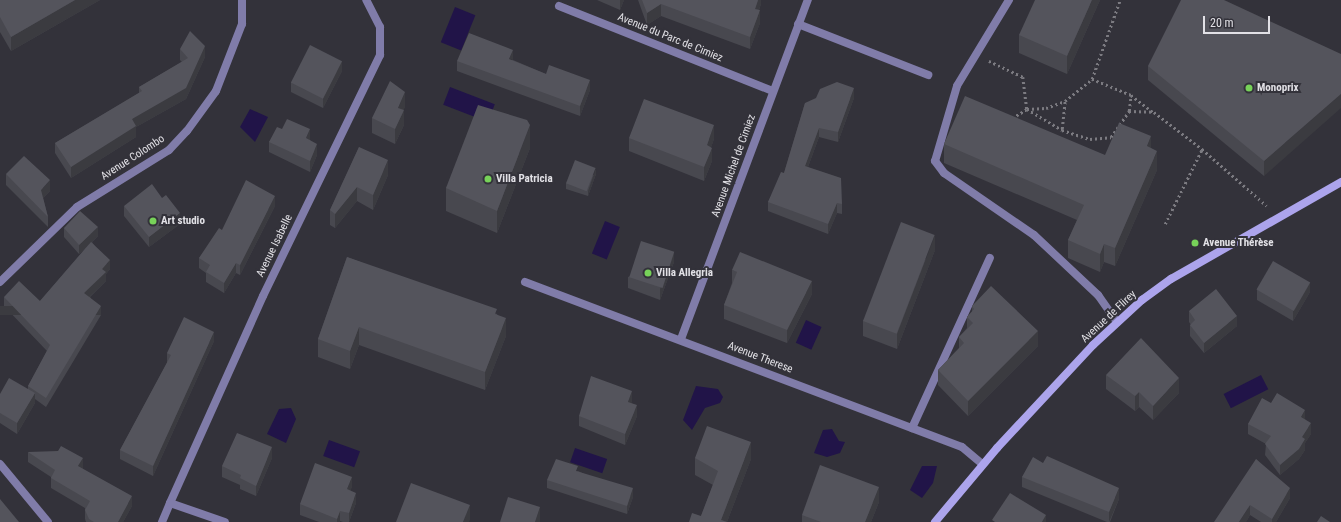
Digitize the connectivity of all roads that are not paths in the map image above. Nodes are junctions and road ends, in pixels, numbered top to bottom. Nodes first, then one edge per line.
1 (242, 0) edge
2 (366, 0) edge
3 (808, 0) edge
4 (1009, 0) edge
5 (559, 6) dead end
6 (798, 24) junction
7 (928, 75) dead end
8 (773, 91) junction
9 (1341, 182) edge
10 (990, 258) dead end
11 (0, 282) edge
12 (525, 282) dead end
13 (1117, 322) junction
14 (681, 339) junction
15 (912, 428) junction
16 (0, 464) edge
17 (982, 464) junction
18 (170, 503) junction
19 (48, 522) edge
20 (162, 522) edge
21 (225, 522) edge
22 (935, 522) edge

1 - 11 street, Avenue Colombo
2 - 18 street, Avenue Isabelle
3 - 6 street, Avenue Michel de Cimiez
4 - 13 street
5 - 8 street, Avenue du Parc de Cimiez
6 - 7 street
6 - 8 street, Avenue Michel de Cimiez
8 - 14 street, Avenue Michel de Cimiez
9 - 13 main road, Avenue de Flirey
10 - 15 street
12 - 14 street, Avenue Therese
13 - 17 main road, Avenue de Flirey
14 - 15 street, Avenue Therese
15 - 17 street, Avenue Therese
16 - 19 street
17 - 22 main road, Avenue de Flirey
18 - 20 street
18 - 21 street

